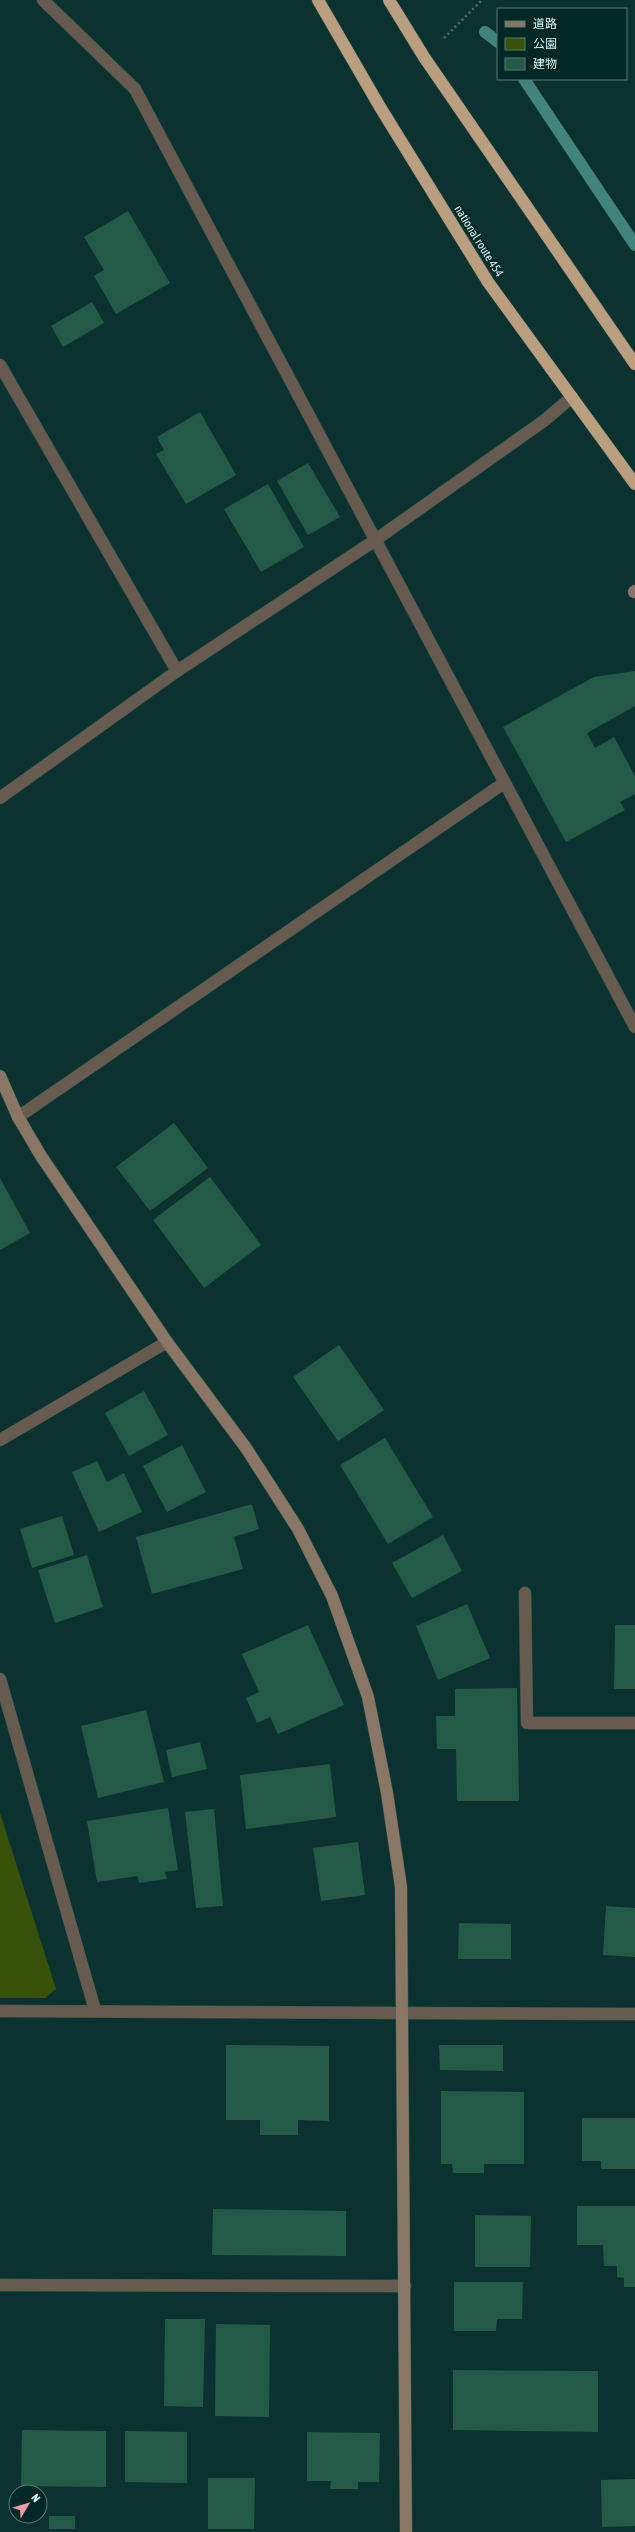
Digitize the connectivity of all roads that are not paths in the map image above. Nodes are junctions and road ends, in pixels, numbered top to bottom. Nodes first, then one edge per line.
1 (43, 0) edge
2 (318, 0) edge
3 (389, 0) edge
4 (635, 364) edge
5 (0, 365) edge
6 (572, 398) junction
7 (635, 484) edge
8 (374, 541) junction
9 (177, 671) junction
10 (504, 783) junction
11 (0, 798) edge
12 (635, 1027) edge
13 (0, 1076) edge
14 (18, 1117) junction
15 (166, 1342) junction
16 (0, 1440) edge
17 (525, 1593) dead end
18 (0, 1679) edge
19 (635, 1723) edge
20 (95, 2010) junction
21 (0, 2011) edge
22 (403, 2013) junction
23 (635, 2014) edge
24 (0, 2285) edge
25 (405, 2286) junction
26 (406, 2532) edge

1 - 8 street
2 - 6 highway, national route 454
3 - 4 highway
5 - 9 street
6 - 7 highway, national route 454
6 - 8 street
8 - 9 street
8 - 10 street
9 - 11 street
10 - 12 street
10 - 14 street
13 - 14 street
14 - 15 street
15 - 16 street
15 - 22 street
17 - 19 street
18 - 20 street
20 - 21 street
20 - 22 street
22 - 23 street
22 - 25 street
24 - 25 street
25 - 26 street

